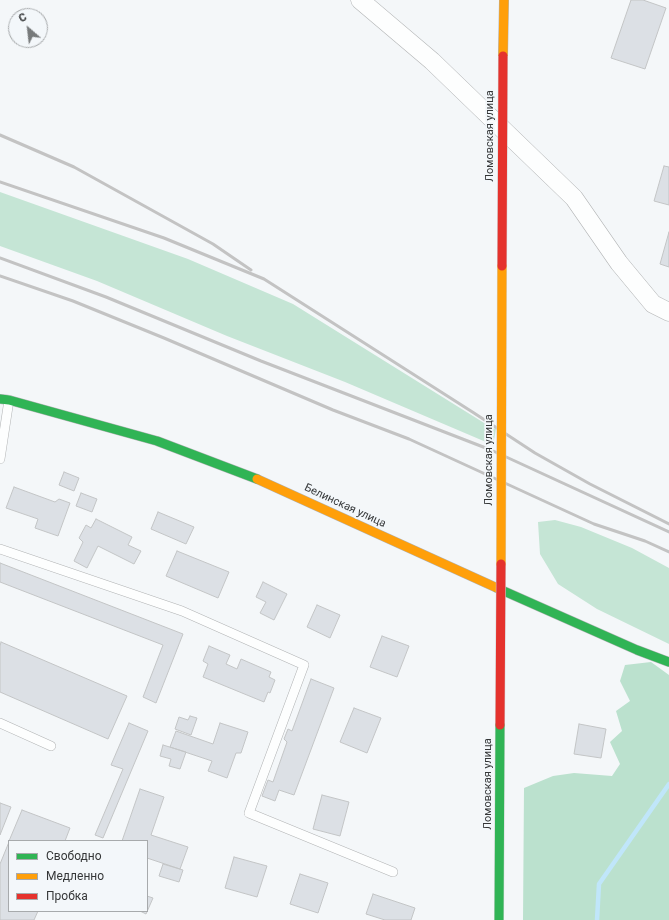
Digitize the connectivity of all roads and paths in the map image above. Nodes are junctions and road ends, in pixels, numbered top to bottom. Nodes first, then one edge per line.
1 (360, 0) edge
2 (504, 0) edge
3 (669, 312) edge
4 (4, 400) edge
5 (0, 459) edge
6 (0, 549) edge
7 (669, 662) edge
8 (0, 723) edge
9 (51, 746) dead end
10 (393, 872) dead end
11 (499, 920) edge

1 - 3 street
2 - 11 main road, Ломовская улица, bridge
4 - 5 lane
4 - 7 main road, Белинская улица
6 - 10 lane
8 - 9 lane

